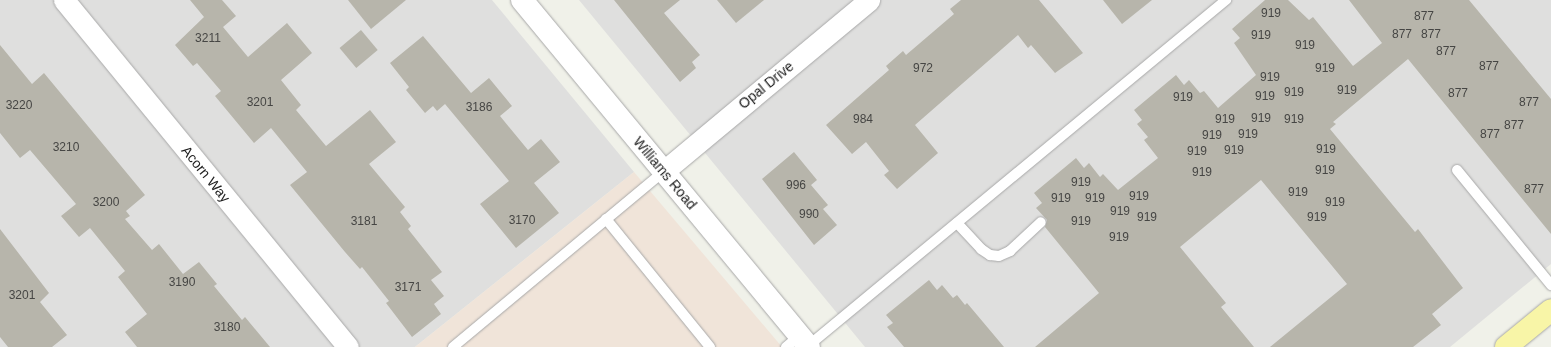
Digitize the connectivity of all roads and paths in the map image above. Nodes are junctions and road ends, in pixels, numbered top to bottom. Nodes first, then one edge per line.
1 (64, 0) edge
2 (522, 0) edge
3 (869, 0) edge
4 (1226, 0) edge
5 (1457, 170) dead end
6 (664, 171) junction
7 (606, 219) junction
8 (1041, 222) dead end
9 (957, 223) junction
10 (1551, 285) edge
11 (1551, 310) edge
12 (802, 345) edge
13 (348, 347) edge
14 (453, 347) edge
15 (710, 347) edge
16 (1506, 347) edge

1 - 13 street, Acorn Way
2 - 6 street, Williams Road
3 - 6 street, Opal Drive
4 - 9 lane
5 - 10 lane
6 - 7 lane
6 - 12 street, Williams Road
7 - 14 lane
7 - 15 lane
8 - 9 lane
9 - 12 lane
11 - 16 main road

